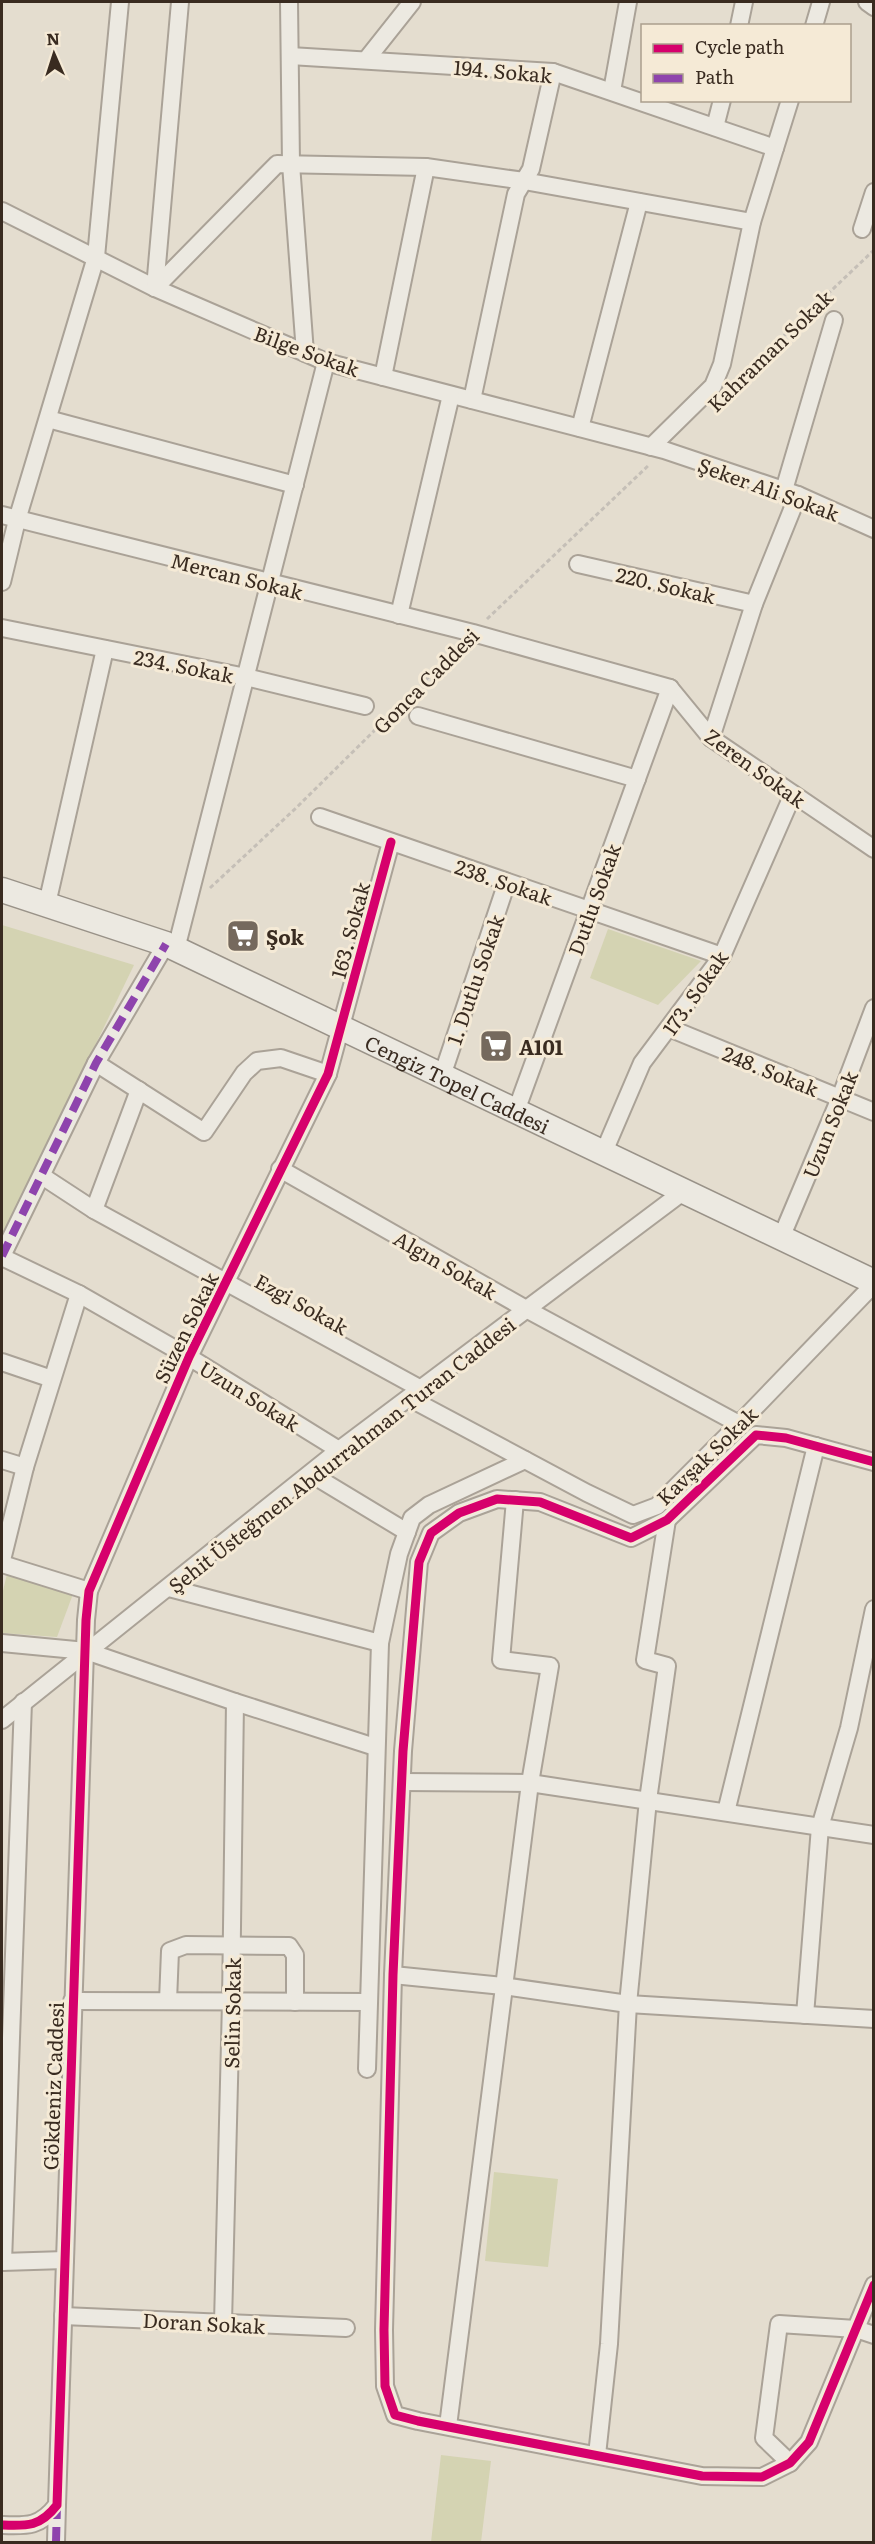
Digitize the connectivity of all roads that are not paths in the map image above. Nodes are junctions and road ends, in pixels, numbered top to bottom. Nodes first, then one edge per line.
1 (120, 2) edge
2 (180, 2) edge
3 (289, 2) edge
4 (412, 2) edge
5 (628, 2) edge
6 (744, 2) edge
7 (821, 2) edge
8 (867, 2) edge
9 (873, 7) edge
10 (739, 24) edge
11 (815, 24) edge
12 (290, 56) junction
13 (366, 60) junction
14 (553, 72) junction
15 (612, 91) junction
16 (641, 101) edge
17 (643, 102) edge
18 (722, 102) edge
19 (789, 102) edge
20 (715, 128) junction
21 (775, 148) junction
22 (291, 164) junction
23 (426, 167) junction
24 (524, 181) junction
25 (873, 192) edge
26 (639, 202) junction
27 (2, 212) edge
28 (752, 222) junction
29 (862, 229) dead end
30 (96, 257) junction
31 (155, 288) junction
32 (834, 320) dead end
33 (305, 353) junction
34 (326, 362) junction
35 (384, 377) junction
36 (451, 394) junction
37 (472, 400) junction
38 (48, 419) junction
39 (580, 428) junction
40 (657, 449) junction
41 (295, 485) junction
42 (791, 492) junction
43 (9, 518) edge
44 (873, 529) edge
45 (578, 564) dead end
46 (2, 582) edge
47 (270, 583) junction
48 (754, 604) junction
49 (399, 615) junction
50 (2, 628) edge
51 (105, 649) junction
52 (246, 677) junction
53 (670, 688) junction
54 (365, 706) dead end
55 (418, 717) dead end
56 (711, 738) junction
57 (637, 779) junction
58 (793, 794) junction
59 (320, 817) dead end
60 (391, 842) junction
61 (873, 849) edge
62 (507, 882) junction
63 (2, 890) edge
64 (47, 904) junction
65 (589, 910) junction
66 (171, 947) junction
67 (722, 956) junction
68 (872, 1016) edge
69 (342, 1027) junction
70 (669, 1029) junction
71 (96, 1063) junction
72 (328, 1074) junction
73 (442, 1076) junction
74 (140, 1090) junction
75 (840, 1098) junction
76 (516, 1111) junction
77 (873, 1112) edge
78 (603, 1154) junction
79 (280, 1169) junction
80 (42, 1176) junction
81 (684, 1191) junction
82 (94, 1210) junction
83 (781, 1238) junction
84 (2, 1257) edge
85 (227, 1282) junction
86 (873, 1283) edge
87 (79, 1294) junction
88 (526, 1309) junction
89 (189, 1357) junction
90 (2, 1362) edge
91 (52, 1379) junction
92 (415, 1393) junction
93 (739, 1424) junction
94 (816, 1446) junction
95 (339, 1450) junction
96 (2, 1460) edge
97 (525, 1460) junction
98 (873, 1462) edge
99 (25, 1467) junction
100 (311, 1474) junction
101 (515, 1500) junction
102 (667, 1520) junction
103 (407, 1532) junction
104 (2, 1562) edge
105 (169, 1588) junction
106 (89, 1591) junction
107 (873, 1609) edge
108 (2, 1643) edge
109 (380, 1643) junction
110 (86, 1651) junction
111 (23, 1701) junction
112 (235, 1702) junction
113 (2, 1720) edge
114 (375, 1747) junction
115 (402, 1782) junction
116 (530, 1783) junction
117 (648, 1800) junction
118 (726, 1812) junction
119 (820, 1827) junction
120 (873, 1835) edge
121 (232, 1945) junction
122 (393, 1975) junction
123 (503, 1986) junction
124 (72, 2001) junction
125 (168, 2001) junction
126 (231, 2002) junction
127 (295, 2002) junction
128 (368, 2002) junction
129 (628, 2004) junction
130 (805, 2015) junction
131 (873, 2019) edge
132 (367, 2069) dead end
133 (65, 2260) junction
134 (2, 2262) edge
135 (873, 2285) edge
136 (63, 2316) junction
137 (223, 2323) junction
138 (346, 2328) dead end
139 (855, 2329) junction
140 (873, 2335) edge
141 (448, 2426) junction
142 (597, 2455) junction
143 (790, 2463) junction
144 (52, 2512) junction
145 (2, 2525) edge
146 (56, 2542) edge

1 - 30 street
2 - 31 street
3 - 12 street
4 - 13 street
5 - 15 street
6 - 10 street
7 - 11 street
8 - 9 street
12 - 13 street, 194. Sokak
12 - 22 street
13 - 14 street, 194. Sokak
14 - 15 street, 194. Sokak
14 - 24 street
15 - 16 street, 194. Sokak
17 - 20 street, 194. Sokak
18 - 20 street
19 - 21 street
20 - 21 street, 194. Sokak
21 - 28 street
22 - 23 street
22 - 31 street
22 - 33 street
23 - 24 street
23 - 35 street
24 - 26 street
24 - 37 street
25 - 29 street
26 - 28 street
26 - 39 street
27 - 30 street, Bilge Sokak
28 - 40 street
30 - 31 street, Bilge Sokak
30 - 38 street
31 - 33 street, Bilge Sokak
32 - 42 street
33 - 34 street, Bilge Sokak
34 - 35 street, Bilge Sokak
34 - 41 street
35 - 36 street, Bilge Sokak
36 - 37 street, Bilge Sokak
36 - 49 street
37 - 39 street, Bilge Sokak
38 - 41 street
38 - 43 street
39 - 40 street, Bilge Sokak
40 - 42 street, Şeker Ali Sokak
41 - 47 street
42 - 44 street, Şeker Ali Sokak
42 - 48 street
43 - 46 street
43 - 47 street, Mercan Sokak
45 - 48 street, 220. Sokak
47 - 49 street, Mercan Sokak
47 - 52 street
48 - 56 street
49 - 53 street, Mercan Sokak
50 - 51 street, 234. Sokak
51 - 52 street, 234. Sokak
51 - 64 street
52 - 54 street, 234. Sokak
52 - 66 street
53 - 56 street, Zeren Sokak
53 - 57 street, Dutlu Sokak
55 - 57 street
56 - 58 street, Zeren Sokak
57 - 65 street, Dutlu Sokak
58 - 61 street, Zeren Sokak
58 - 67 street, 173. Sokak
59 - 60 street, 238. Sokak
60 - 62 street, 238. Sokak
60 - 69 street, 163. Sokak
62 - 65 street, 238. Sokak
62 - 73 street, 1. Dutlu Sokak
63 - 64 main road, Cengiz Topel Caddesi
64 - 66 main road, Cengiz Topel Caddesi
65 - 67 street, 238. Sokak
65 - 76 street, Dutlu Sokak
66 - 69 main road, Cengiz Topel Caddesi
66 - 71 street
67 - 70 street, 173. Sokak
68 - 75 street, Uzun Sokak
69 - 72 street, Süzen Sokak
69 - 73 main road, Cengiz Topel Caddesi
70 - 75 street, 248. Sokak
70 - 78 street, 173. Sokak
71 - 74 street
71 - 80 street
72 - 74 street
72 - 79 street, Süzen Sokak
73 - 76 main road, Cengiz Topel Caddesi
74 - 82 street
75 - 77 street, 248. Sokak
75 - 83 street, Uzun Sokak
76 - 78 main road, Cengiz Topel Caddesi
78 - 81 main road, Cengiz Topel Caddesi
79 - 85 street, Süzen Sokak
79 - 88 street, Algın Sokak
80 - 82 street, Ezgi Sokak
80 - 84 street
81 - 83 main road, Cengiz Topel Caddesi
81 - 88 street, Şehit Üsteğmen Abdurrahman Turan Caddesi
82 - 85 street, Ezgi Sokak
83 - 86 main road, Cengiz Topel Caddesi
84 - 87 street, Uzun Sokak
85 - 89 street, Süzen Sokak
85 - 92 street, Ezgi Sokak
86 - 93 street, Kavşak Sokak
87 - 89 street, Uzun Sokak
87 - 91 street
88 - 92 street, Şehit Üsteğmen Abdurrahman Turan Caddesi
88 - 93 street, Algın Sokak
89 - 95 street, Uzun Sokak
89 - 106 street, Süzen Sokak
90 - 91 street
91 - 99 street
92 - 95 street, Şehit Üsteğmen Abdurrahman Turan Caddesi
92 - 97 street, Kavşak Sokak
93 - 97 street, Kavşak Sokak
94 - 98 street
94 - 102 street
94 - 118 street
95 - 100 street, Şehit Üsteğmen Abdurrahman Turan Caddesi
96 - 99 street
97 - 103 street
99 - 104 street
100 - 103 street
100 - 105 street, Şehit Üsteğmen Abdurrahman Turan Caddesi
101 - 102 street
101 - 115 street
101 - 116 street
102 - 117 street
103 - 109 street
104 - 106 street
105 - 109 street
105 - 110 street, Şehit Üsteğmen Abdurrahman Turan Caddesi
106 - 110 street, Süzen Sokak
107 - 119 street
108 - 110 street
109 - 114 street
110 - 111 street, Şehit Üsteğmen Abdurrahman Turan Caddesi
110 - 112 street
110 - 124 street, Gökdeniz Caddesi
111 - 113 street, Şehit Üsteğmen Abdurrahman Turan Caddesi
111 - 134 street
112 - 114 street
112 - 121 street, Selin Sokak
114 - 128 street
115 - 116 street
115 - 122 street
116 - 117 street
116 - 123 street
117 - 118 street
117 - 129 street
118 - 119 street
119 - 120 street
119 - 130 street
121 - 125 street
121 - 126 street, Selin Sokak
121 - 127 street
122 - 123 street
122 - 141 street
123 - 129 street
123 - 141 street
124 - 125 street
124 - 133 street, Gökdeniz Caddesi
125 - 126 street
126 - 127 street
126 - 137 street, Selin Sokak
127 - 128 street
128 - 132 street
129 - 130 street
129 - 142 street
130 - 131 street
133 - 134 street
133 - 136 street, Gökdeniz Caddesi
135 - 139 street
136 - 137 street, Doran Sokak
136 - 144 street, Gökdeniz Caddesi
137 - 138 street, Doran Sokak
139 - 140 street
139 - 143 street
139 - 143 street
141 - 142 street
142 - 143 street
144 - 145 street
144 - 146 street, Gökdeniz Caddesi

